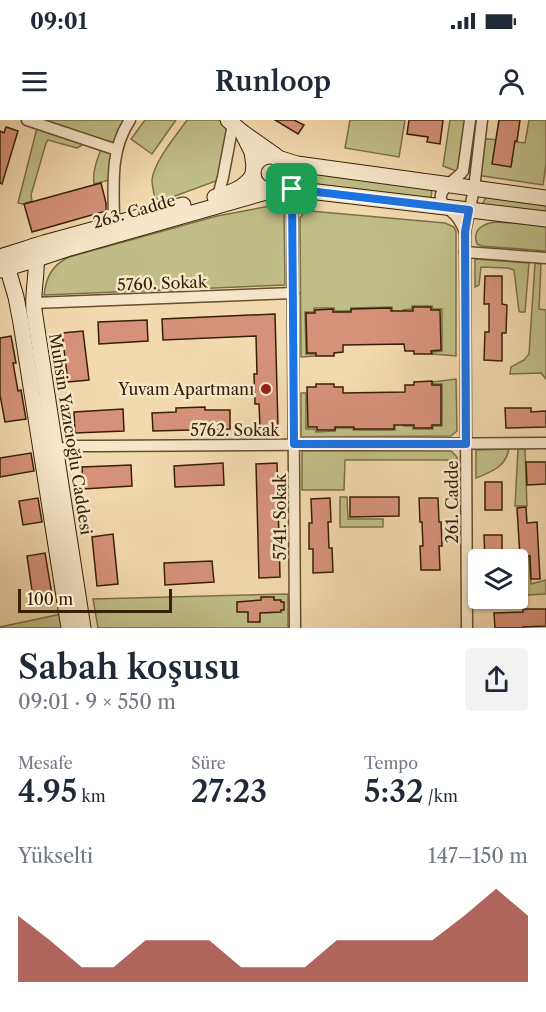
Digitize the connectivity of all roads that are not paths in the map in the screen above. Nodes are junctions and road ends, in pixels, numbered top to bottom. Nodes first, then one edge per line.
1 (27, 120) edge
2 (130, 120) edge
3 (470, 120) edge
4 (482, 120) edge
5 (238, 125) edge
6 (117, 150) junction
7 (279, 158) junction
8 (253, 171) junction
9 (448, 185) junction
10 (292, 189) junction
11 (474, 189) junction
12 (274, 190) junction
13 (218, 196) junction
14 (546, 198) edge
15 (445, 207) junction
16 (469, 210) junction
17 (546, 219) edge
18 (114, 224) junction
19 (465, 232) junction
20 (465, 252) junction
21 (36, 253) junction
22 (546, 258) edge
23 (3, 263) edge
24 (293, 293) junction
25 (33, 303) junction
26 (546, 443) edge
27 (294, 444) junction
28 (466, 444) junction
29 (48, 452) junction
30 (69, 628) edge
31 (83, 628) edge
32 (295, 628) edge
33 (467, 628) edge

1 - 6 street
2 - 6 street
3 - 9 street
4 - 11 street, 261. Cadde
5 - 7 main road
5 - 8 main road
5 - 13 street
6 - 18 street
7 - 8 main road
7 - 9 main road
7 - 12 main road
8 - 12 main road
8 - 13 main road
9 - 11 main road
9 - 15 street
10 - 12 main road, 263. Cadde
10 - 15 main road, 263. Cadde
10 - 24 street, 5741. Sokak
11 - 14 main road
11 - 16 street, 261. Cadde
12 - 21 main road, 263. Cadde
13 - 18 main road
15 - 16 main road, 263. Cadde
15 - 19 street
16 - 17 main road, 263. Cadde
16 - 19 street, 261. Cadde
18 - 21 main road
19 - 20 street, 261. Cadde
20 - 22 street
20 - 28 street, 261. Cadde
21 - 23 main road
21 - 25 main road, Muhsin Yazıcıoğlu Caddesi
23 - 29 main road, Muhsin Yazıcıoğlu Caddesi
24 - 25 street, 5760. Sokak
24 - 27 street, 5741. Sokak
25 - 29 main road, Muhsin Yazıcıoğlu Caddesi
26 - 28 street, 5762. Sokak
27 - 28 street, 5762. Sokak
27 - 29 street, 5762. Sokak
27 - 32 street, 5741. Sokak
28 - 33 street, 261. Cadde
29 - 30 main road, Muhsin Yazıcıoğlu Caddesi
29 - 31 main road, Muhsin Yazıcıoğlu Caddesi

